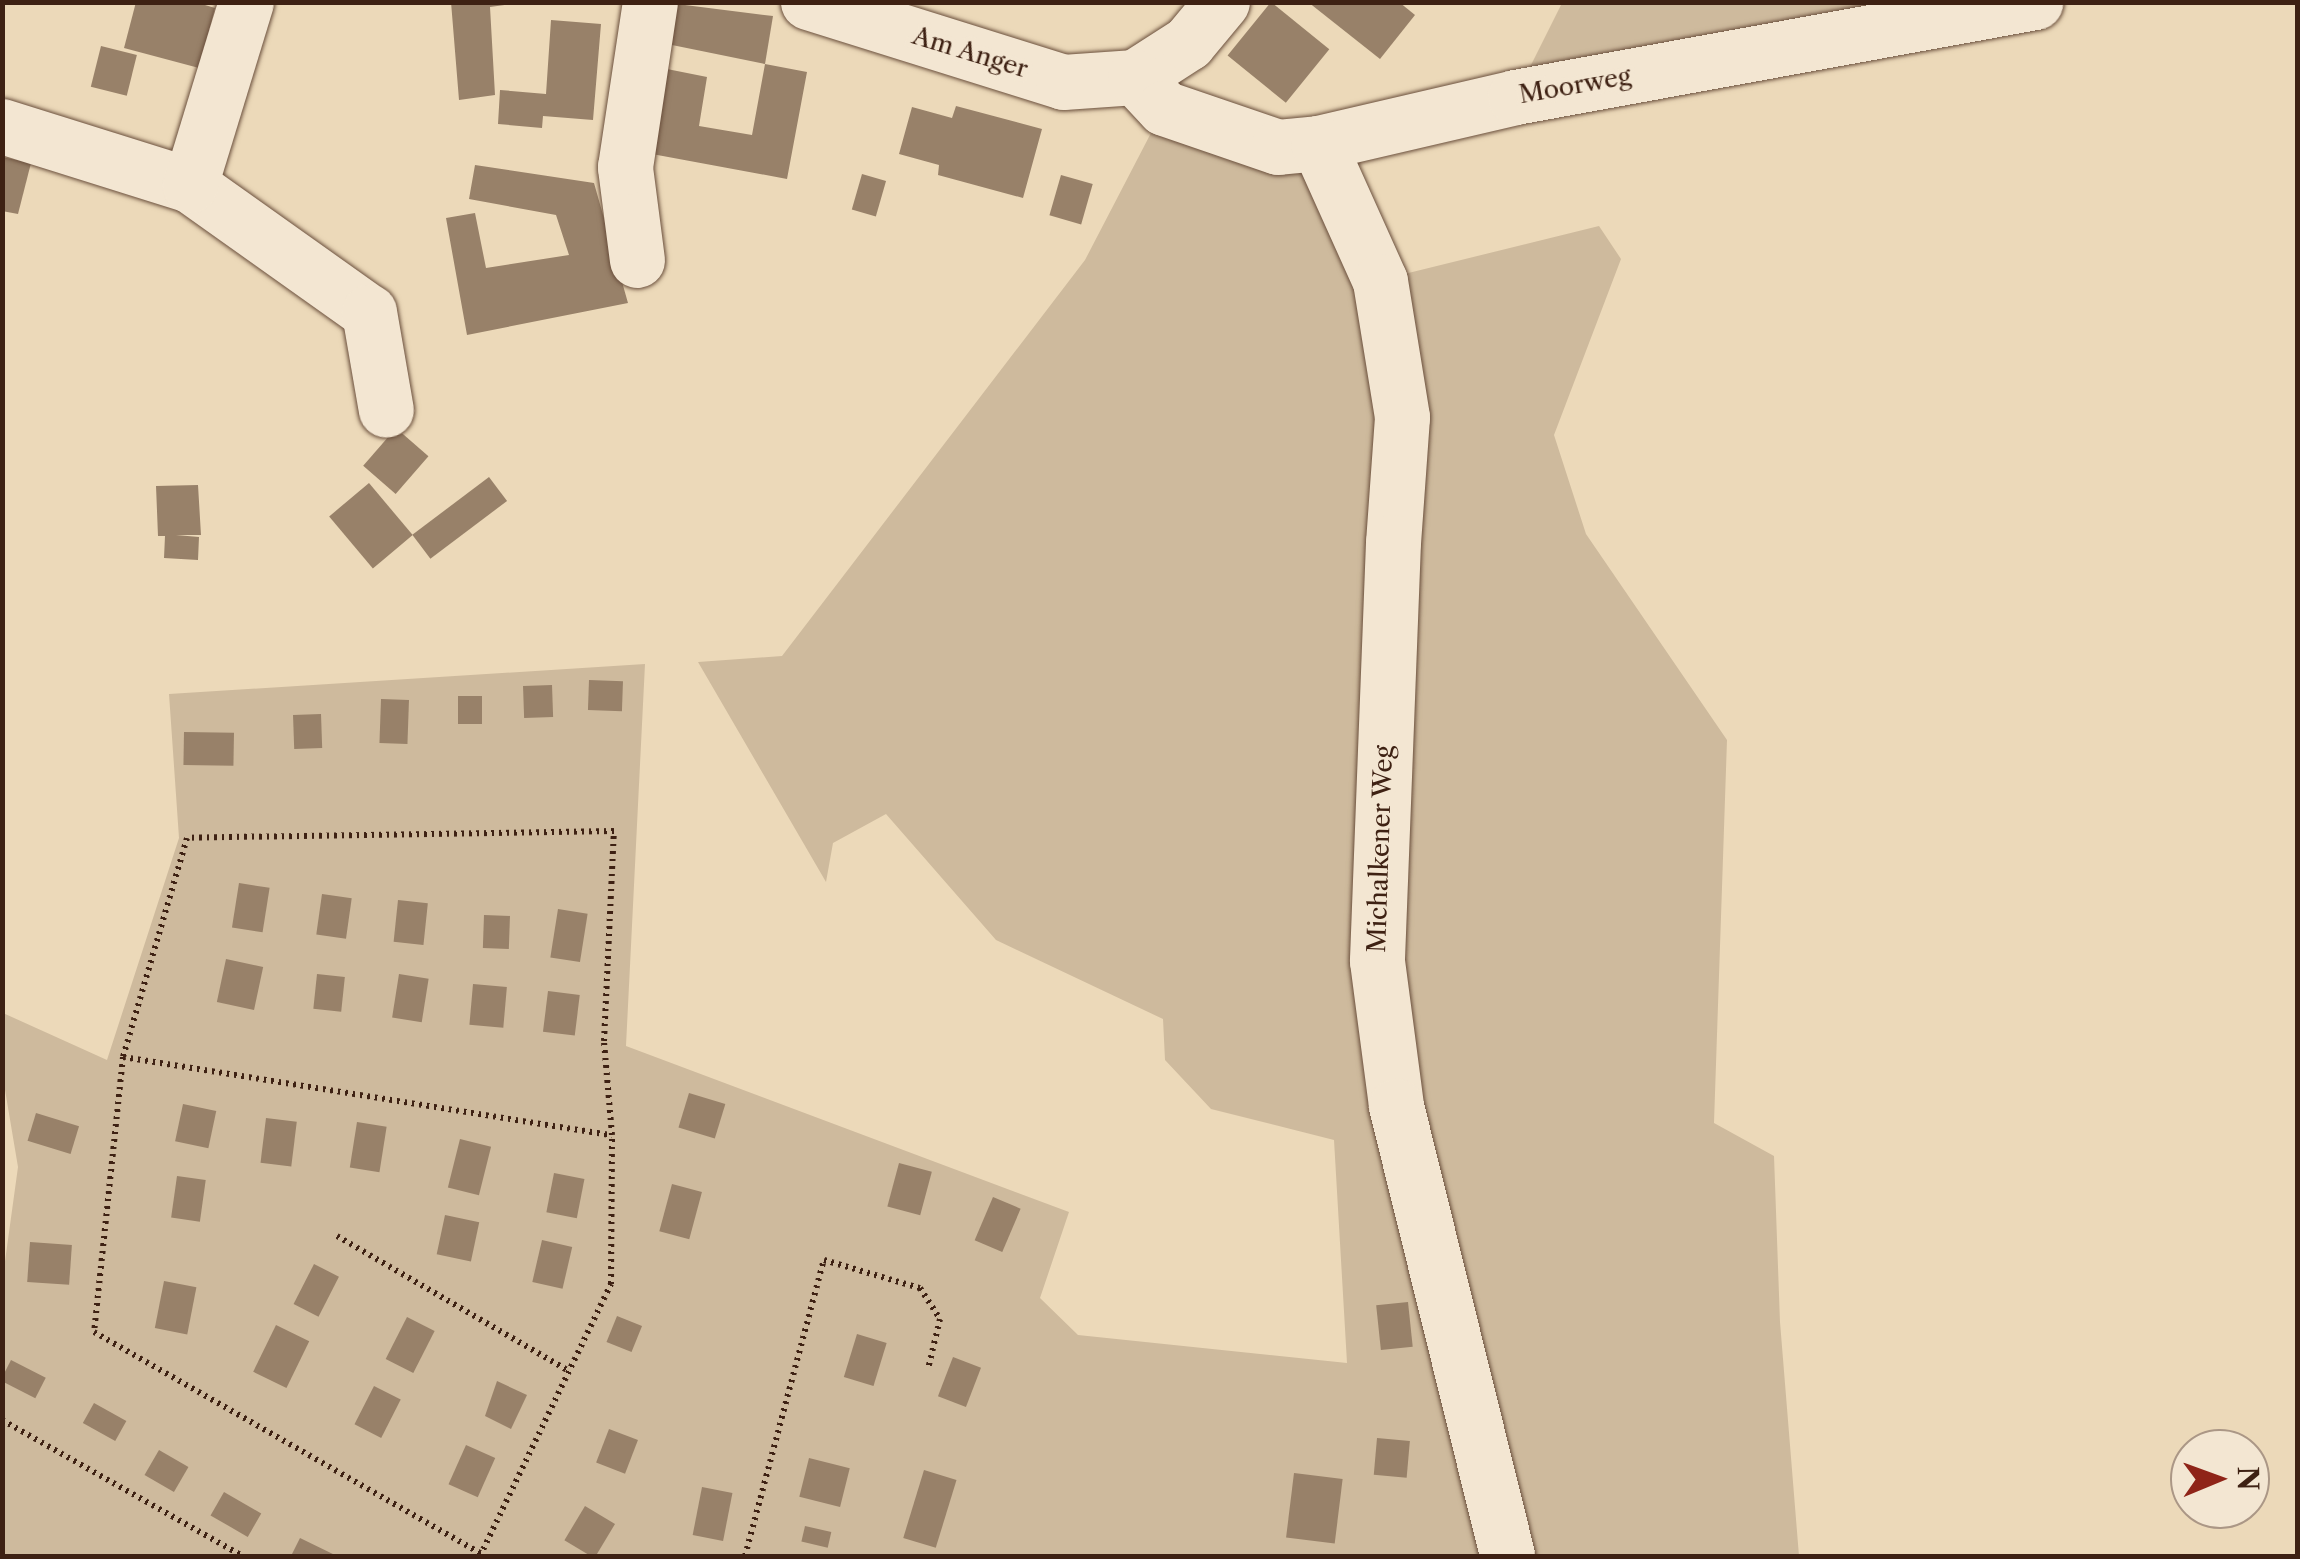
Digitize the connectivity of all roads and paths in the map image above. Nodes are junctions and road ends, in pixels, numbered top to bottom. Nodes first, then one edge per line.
1 (246, 2) edge
2 (650, 2) edge
3 (808, 2) edge
4 (1222, 2) edge
5 (2035, 2) edge
6 (1135, 77) junction
7 (2, 126) edge
8 (1318, 143) junction
9 (190, 184) junction
10 (638, 260) dead end
11 (386, 410) dead end
12 (123, 1057) junction
13 (612, 1135) junction
14 (336, 1236) dead end
15 (928, 1369) dead end
16 (568, 1372) junction
17 (2, 1420) edge
18 (480, 1555) edge
19 (242, 1556) edge
20 (744, 1556) edge
21 (1507, 1556) edge

1 - 9 street
2 - 10 street
3 - 6 street, Am Anger
4 - 6 street
5 - 8 street, Moorweg
6 - 8 street, Moorweg
7 - 9 street
8 - 21 street, Michalkener Weg
9 - 11 street
12 - 13 path
12 - 13 path
12 - 18 path
13 - 16 path
14 - 16 path
15 - 20 path
16 - 18 path
17 - 19 path

